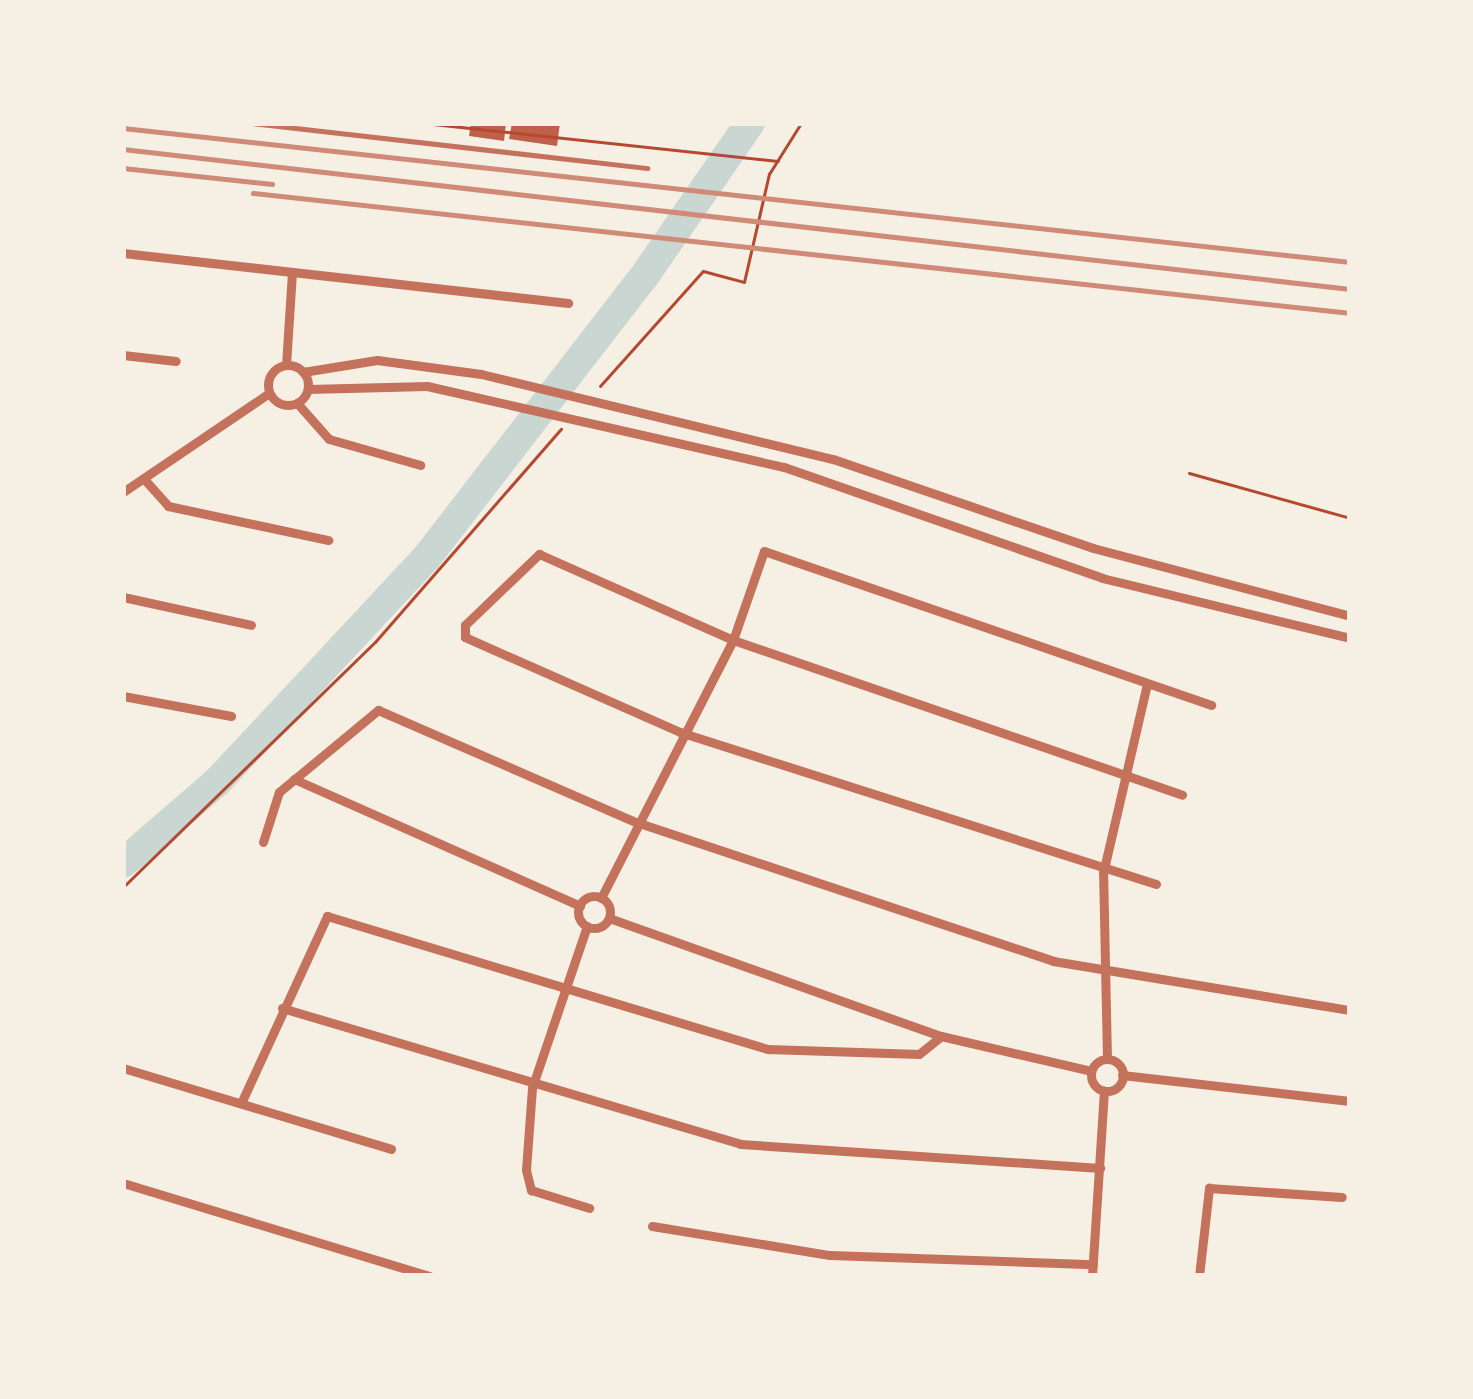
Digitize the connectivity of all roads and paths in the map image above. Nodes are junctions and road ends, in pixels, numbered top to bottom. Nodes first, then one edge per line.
1 (252, 123) edge
2 (423, 123) edge
3 (801, 123) edge
4 (778, 160) junction
5 (647, 168) dead end
6 (123, 253) edge
7 (292, 272) junction
8 (568, 303) dead end
9 (123, 355) edge
10 (176, 361) dead end
11 (286, 365) junction
12 (303, 372) junction
13 (482, 374) junction
14 (308, 389) junction
15 (269, 393) junction
16 (477, 396) junction
17 (590, 397) dead end
18 (297, 403) junction
19 (563, 427) dead end
20 (793, 450) junction
21 (420, 465) dead end
22 (784, 467) junction
23 (1189, 473) dead end
24 (144, 479) junction
25 (123, 492) edge
26 (1350, 518) edge
27 (328, 541) dead end
28 (1093, 548) junction
29 (1085, 572) junction
30 (123, 597) edge
31 (1350, 616) edge
32 (250, 625) dead end
33 (1350, 638) edge
34 (733, 640) junction
35 (1148, 683) junction
36 (123, 696) edge
37 (1211, 704) dead end
38 (231, 716) dead end
39 (680, 732) junction
40 (294, 778) junction
41 (1121, 779) junction
42 (1182, 795) dead end
43 (637, 822) junction
44 (263, 842) dead end
45 (1103, 873) junction
46 (1156, 884) dead end
47 (123, 886) edge
48 (601, 898) junction
49 (580, 906) junction
50 (609, 918) junction
51 (587, 926) junction
52 (1108, 970) junction
53 (562, 992) junction
54 (282, 1007) junction
55 (1350, 1010) edge
56 (941, 1036) junction
57 (1107, 1059) junction
58 (123, 1068) edge
59 (1091, 1071) junction
60 (1123, 1075) junction
61 (532, 1088) junction
62 (1104, 1090) junction
63 (242, 1101) junction
64 (1350, 1101) edge
65 (391, 1149) dead end
66 (1100, 1168) junction
67 (123, 1183) edge
68 (1342, 1197) dead end
69 (589, 1208) dead end
70 (652, 1226) dead end
71 (1093, 1270) edge
72 (430, 1276) edge
73 (1199, 1276) edge

1 - 5 lane
2 - 4 path
3 - 4 path
4 - 17 path
6 - 7 street
7 - 8 street
7 - 11 street
9 - 10 street
11 - 12 street
11 - 15 street
12 - 13 street
12 - 14 street
13 - 16 street
13 - 20 street
14 - 16 street
14 - 18 street
15 - 18 street
15 - 24 street
16 - 22 street
18 - 21 street
19 - 47 path
20 - 22 street
20 - 28 street
22 - 29 street
23 - 26 path
24 - 25 street
24 - 27 street
28 - 29 street
28 - 31 street
29 - 33 street
30 - 32 street
34 - 35 street
34 - 39 street
34 - 39 street
34 - 41 street
35 - 37 street
35 - 41 street
36 - 38 street
39 - 43 street
39 - 45 street
40 - 43 street
40 - 44 street
40 - 49 street
41 - 42 street
41 - 45 street
43 - 48 street
43 - 52 street
45 - 46 street
45 - 52 street
48 - 49 street
48 - 50 street
49 - 51 street
50 - 51 street
50 - 56 street
51 - 53 street
52 - 55 street
52 - 57 street
53 - 54 street
53 - 56 street
53 - 61 street
54 - 61 street
54 - 63 street
56 - 59 street
57 - 59 street
57 - 60 street
58 - 63 street
59 - 62 street
60 - 62 street
60 - 64 street
61 - 66 street
61 - 69 street
62 - 66 street
63 - 65 street
66 - 71 street
67 - 72 street
68 - 73 street
70 - 71 street

